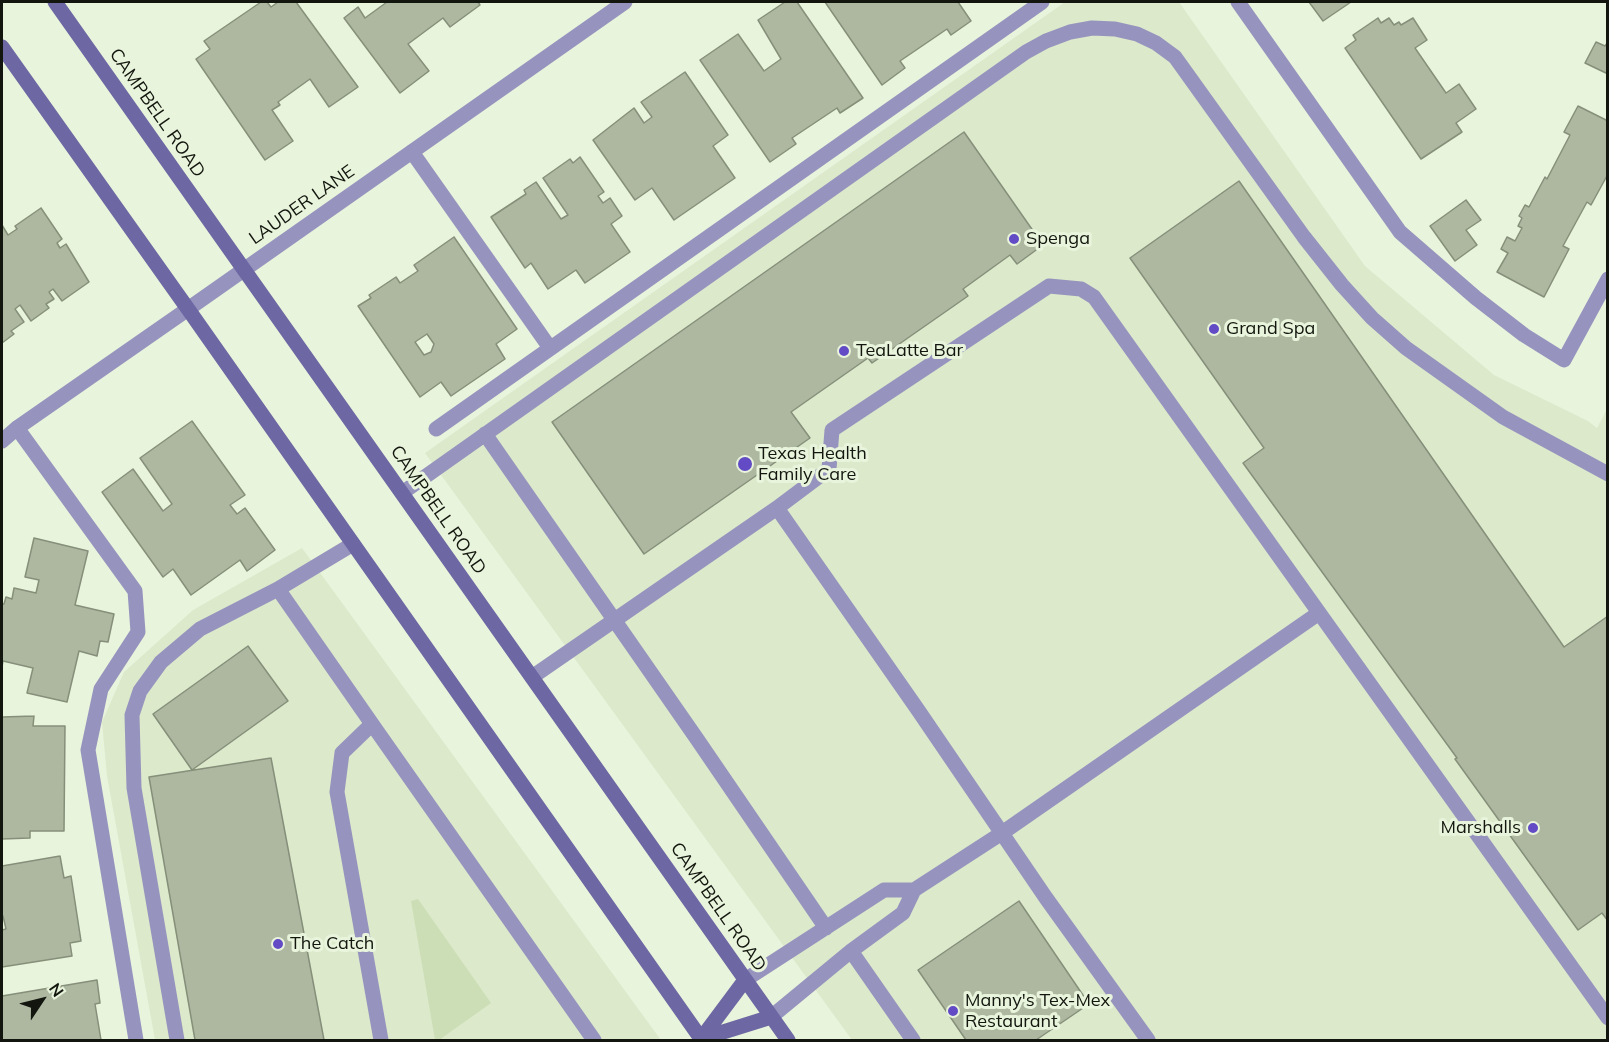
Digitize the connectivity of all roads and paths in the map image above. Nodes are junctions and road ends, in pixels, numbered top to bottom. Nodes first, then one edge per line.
1 (55, 2) edge
2 (625, 2) edge
3 (1042, 2) edge
4 (1238, 2) edge
5 (2, 47) edge
6 (412, 152) junction
7 (244, 269) junction
8 (1608, 279) edge
9 (189, 309) junction
10 (550, 348) junction
11 (17, 428) junction
12 (436, 429) dead end
13 (485, 435) junction
14 (2, 441) edge
15 (1608, 474) edge
16 (402, 493) junction
17 (777, 508) junction
18 (353, 544) junction
19 (278, 589) junction
20 (1319, 613) junction
21 (613, 620) junction
22 (532, 677) junction
23 (372, 724) junction
24 (1002, 833) junction
25 (914, 890) junction
26 (825, 928) junction
27 (851, 951) junction
28 (745, 980) junction
29 (771, 1017) junction
30 (1608, 1018) edge
31 (701, 1040) edge
32 (136, 1041) edge
33 (177, 1041) edge
34 (381, 1041) edge
35 (594, 1041) edge
36 (788, 1041) edge
37 (913, 1041) edge
38 (1148, 1041) edge

1 - 7 main road, CAMPBELL ROAD
2 - 6 street, LAUDER LANE
3 - 10 street
4 - 8 street
5 - 9 main road
6 - 7 street, LAUDER LANE
6 - 10 street
7 - 9 street, LAUDER LANE
7 - 16 main road, CAMPBELL ROAD
9 - 11 street, LAUDER LANE
9 - 18 main road
10 - 12 street
11 - 14 street, LAUDER LANE
11 - 32 street
13 - 15 street
13 - 16 street
13 - 21 street
16 - 22 main road, CAMPBELL ROAD
17 - 20 street
17 - 21 street
17 - 24 street
18 - 19 street
18 - 31 main road
19 - 23 street
19 - 33 street
20 - 24 street
20 - 30 street
21 - 22 street
21 - 26 street
22 - 28 main road, CAMPBELL ROAD
23 - 34 street
23 - 35 street
24 - 25 street
24 - 38 street
25 - 26 street
25 - 27 street
26 - 28 street
27 - 29 street
27 - 37 street
28 - 29 main road, CAMPBELL ROAD
28 - 31 main road
29 - 31 main road
29 - 36 main road, CAMPBELL ROAD

